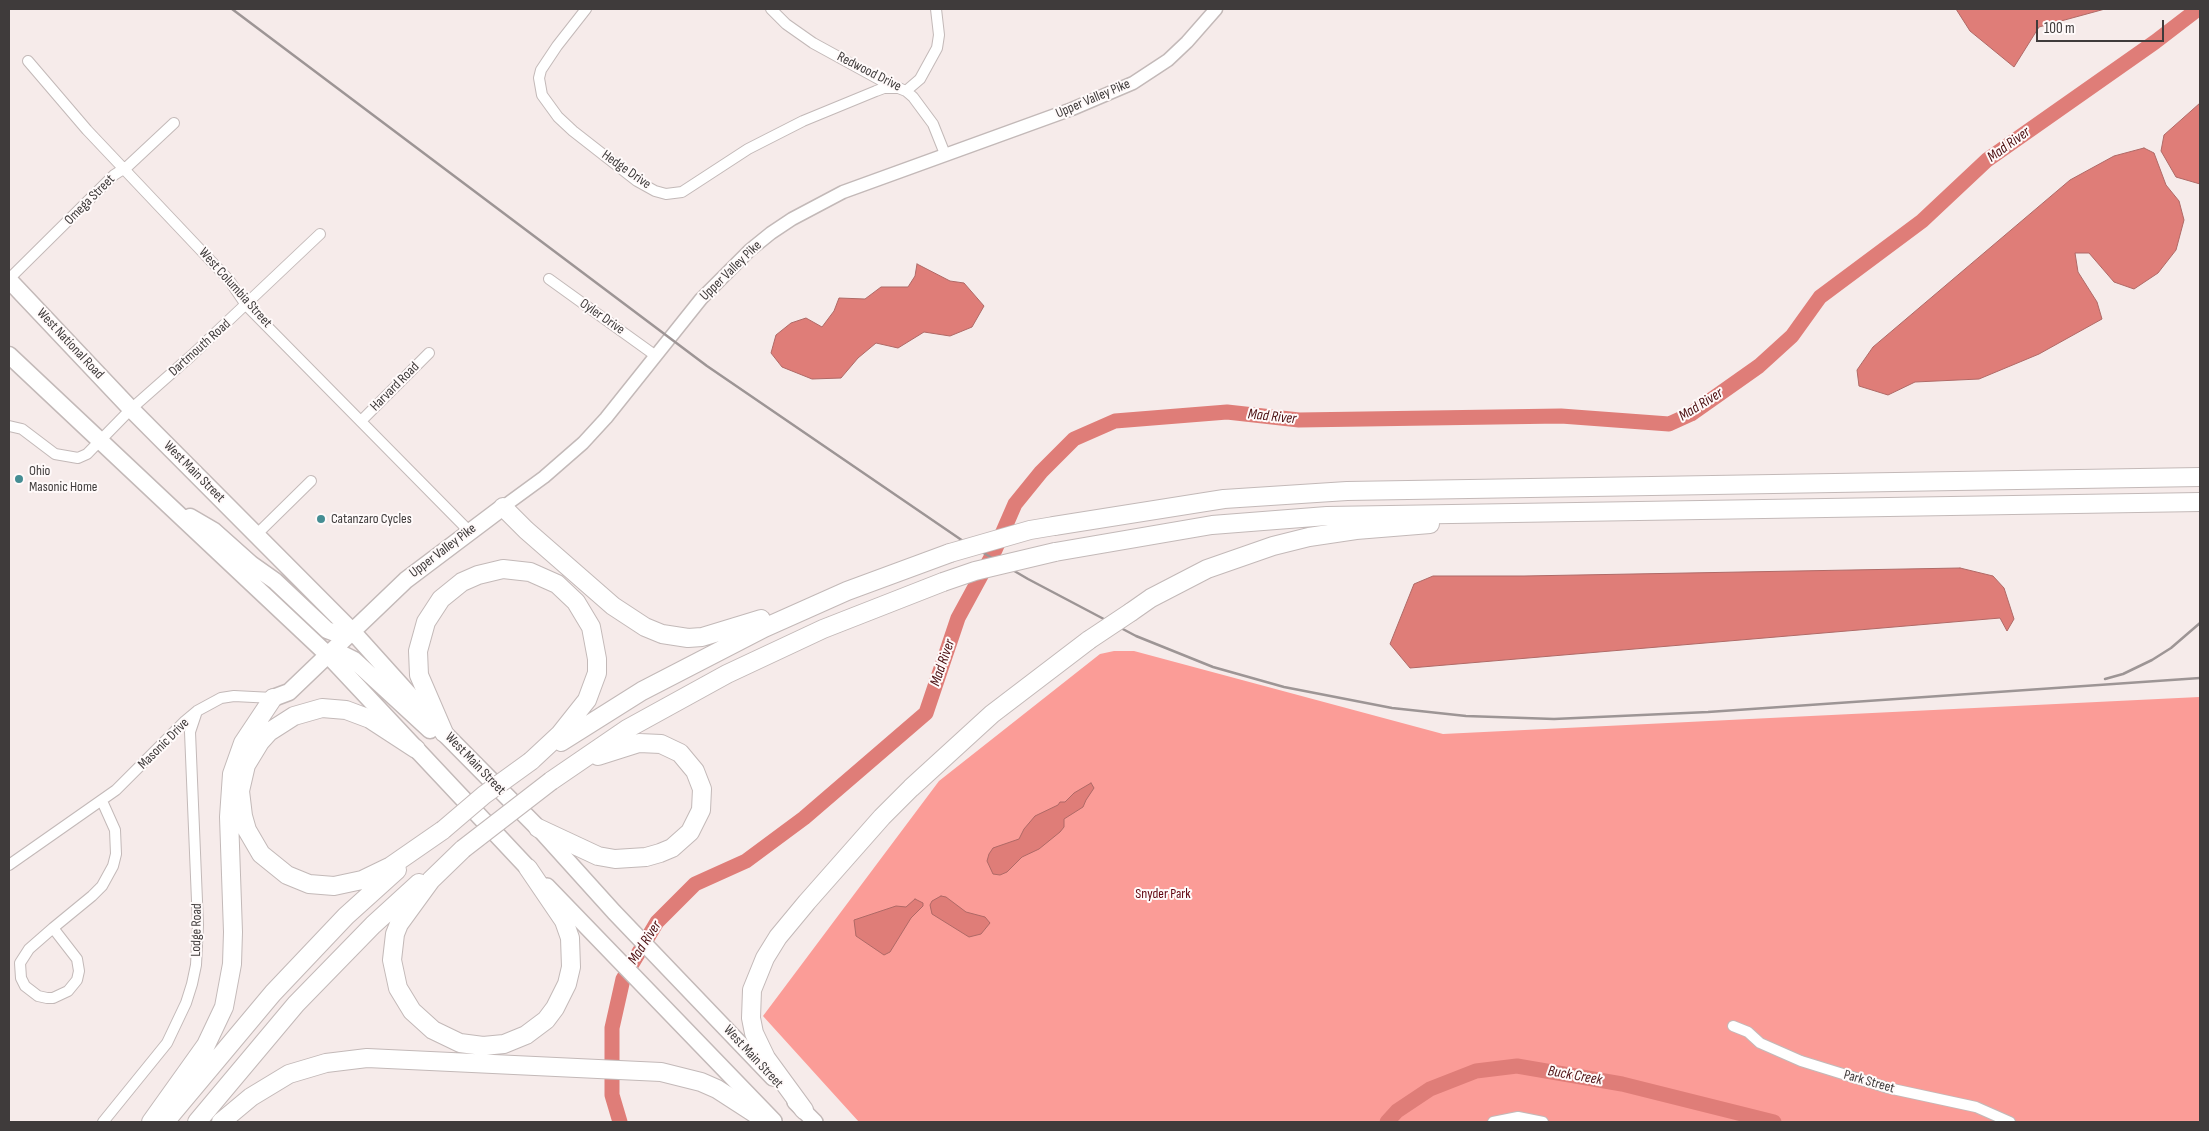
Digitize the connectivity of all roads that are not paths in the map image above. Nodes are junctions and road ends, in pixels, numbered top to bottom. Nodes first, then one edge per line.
1 (586, 9) edge
2 (771, 9) edge
3 (936, 9) edge
4 (1216, 9) edge
5 (28, 61) dead end
6 (902, 89) junction
7 (174, 123) dead end
8 (945, 154) junction
9 (123, 169) junction
10 (320, 234) dead end
11 (549, 279) dead end
12 (9, 280) edge
13 (246, 305) junction
14 (429, 353) dead end
15 (9, 355) edge
16 (656, 356) junction
17 (130, 409) junction
18 (361, 421) junction
19 (9, 426) edge
20 (101, 441) junction
21 (2200, 477) edge
22 (311, 481) dead end
23 (150, 486) junction
24 (2200, 502) edge
25 (503, 506) junction
26 (1548, 511) junction
27 (469, 531) junction
28 (256, 535) junction
29 (847, 591) junction
30 (352, 632) junction
31 (328, 655) junction
32 (274, 698) junction
33 (197, 711) junction
34 (444, 733) junction
35 (416, 749) junction
36 (531, 761) junction
37 (480, 770) junction
38 (551, 780) junction
39 (102, 801) junction
40 (538, 828) junction
41 (443, 830) junction
42 (462, 849) junction
43 (9, 865) edge
44 (528, 868) junction
45 (53, 928) junction
46 (1734, 1026) dead end
47 (809, 1116) edge
48 (104, 1122) edge
49 (151, 1122) edge
50 (165, 1122) edge
51 (197, 1122) edge
52 (221, 1122) edge
53 (768, 1122) edge
54 (775, 1122) edge
55 (1493, 1122) edge
56 (1543, 1122) edge
57 (2010, 1122) edge

1 - 6 street, Hedge Drive
2 - 6 street, Redwood Drive
3 - 6 street
4 - 8 street, Upper Valley Pike
5 - 9 street, West Columbia Street
6 - 8 street, Redwood Drive
7 - 9 street, Omega Street
8 - 16 street, Upper Valley Pike
9 - 12 street, Omega Street
9 - 13 street, West Columbia Street
10 - 13 street, Dartmouth Road
11 - 16 street, Oyler Drive
12 - 17 highway, West National Road
13 - 17 street, Dartmouth Road
13 - 18 street, West Columbia Street
14 - 18 street, Harvard Road
15 - 20 highway, West Main Street
16 - 25 street, Upper Valley Pike
17 - 20 street, Dartmouth Road
17 - 28 highway, West Main Street
18 - 27 street, West Columbia Street
19 - 20 street
20 - 23 highway, West Main Street
21 - 29 highway, bridge
22 - 28 street
23 - 30 highway
23 - 31 highway, West Main Street
24 - 26 highway
25 - 27 highway, Upper Valley Pike
25 - 29 highway
26 - 38 highway, bridge
26 - 47 highway, bridge
27 - 30 highway, Upper Valley Pike
28 - 30 highway, West Main Street
29 - 36 highway
30 - 31 highway, Upper Valley Pike
30 - 34 highway, West Main Street
31 - 32 highway
31 - 35 highway, West Main Street
31 - 37 highway
32 - 33 street, Masonic Drive
32 - 49 highway
33 - 39 street, Masonic Drive
33 - 48 street, Lodge Road
34 - 36 highway
34 - 37 highway, West Main Street
35 - 41 highway
35 - 44 highway, West Main Street
36 - 41 highway, bridge
37 - 40 highway, West Main Street
38 - 40 highway
38 - 42 highway, bridge
39 - 43 street, Masonic Drive
39 - 45 street
40 - 47 main road, West Main Street
41 - 50 highway
42 - 44 highway
42 - 51 highway
44 - 54 main road, West Main Street
45 - 45 street
46 - 57 street, Park Street
52 - 53 highway
55 - 56 street

